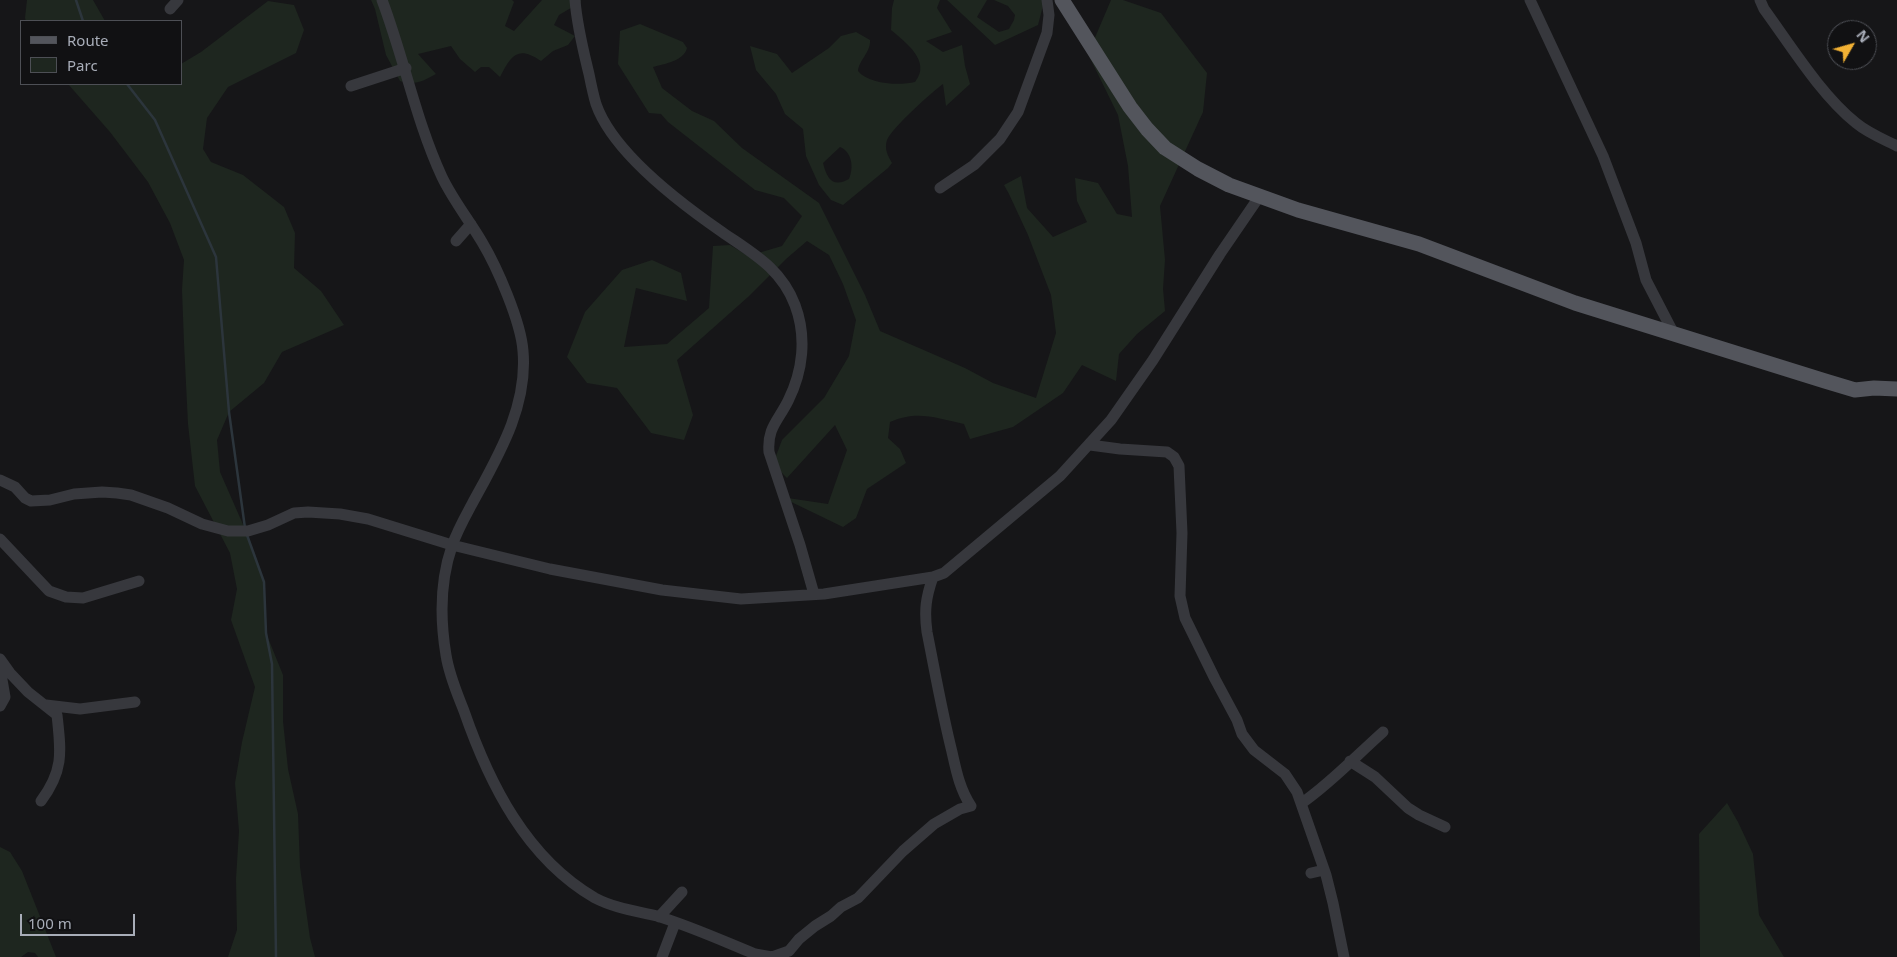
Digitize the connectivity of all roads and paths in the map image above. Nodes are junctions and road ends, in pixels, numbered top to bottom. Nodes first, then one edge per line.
1 (178, 0) edge
2 (382, 0) edge
3 (574, 0) edge
4 (1047, 0) edge
5 (1062, 0) edge
6 (1530, 0) edge
7 (1760, 0) edge
8 (170, 9) dead end
9 (406, 68) junction
10 (351, 86) dead end
11 (1897, 146) edge
12 (940, 188) dead end
13 (1259, 196) junction
14 (471, 224) junction
15 (456, 241) dead end
16 (1674, 334) junction
17 (1897, 389) edge
18 (1090, 445) junction
19 (0, 480) edge
20 (0, 539) edge
21 (452, 545) junction
22 (933, 577) junction
23 (139, 581) dead end
24 (814, 594) junction
25 (0, 659) edge
26 (0, 668) edge
27 (135, 702) dead end
28 (46, 705) junction
29 (0, 706) edge
30 (1383, 732) dead end
31 (1350, 761) junction
32 (41, 801) dead end
33 (1302, 803) junction
34 (1445, 827) dead end
35 (1324, 870) junction
36 (1311, 873) dead end
37 (682, 892) dead end
38 (659, 917) junction
39 (675, 923) junction
40 (662, 957) edge
41 (1344, 957) edge

1 - 8 street
2 - 9 street
3 - 24 street
4 - 12 street
5 - 13 main road
6 - 16 street
7 - 11 street
9 - 10 street
9 - 14 street
13 - 16 main road
13 - 18 street
14 - 15 street
14 - 21 street
16 - 17 main road
18 - 22 street
18 - 33 street
19 - 21 street
20 - 23 street
21 - 24 street
21 - 38 street
22 - 24 street
22 - 39 street
25 - 28 street
26 - 29 street
27 - 28 street
28 - 32 street
30 - 31 street
31 - 33 street
31 - 34 street
33 - 35 street
35 - 36 street
35 - 41 street
37 - 38 street
38 - 39 street
39 - 40 street

